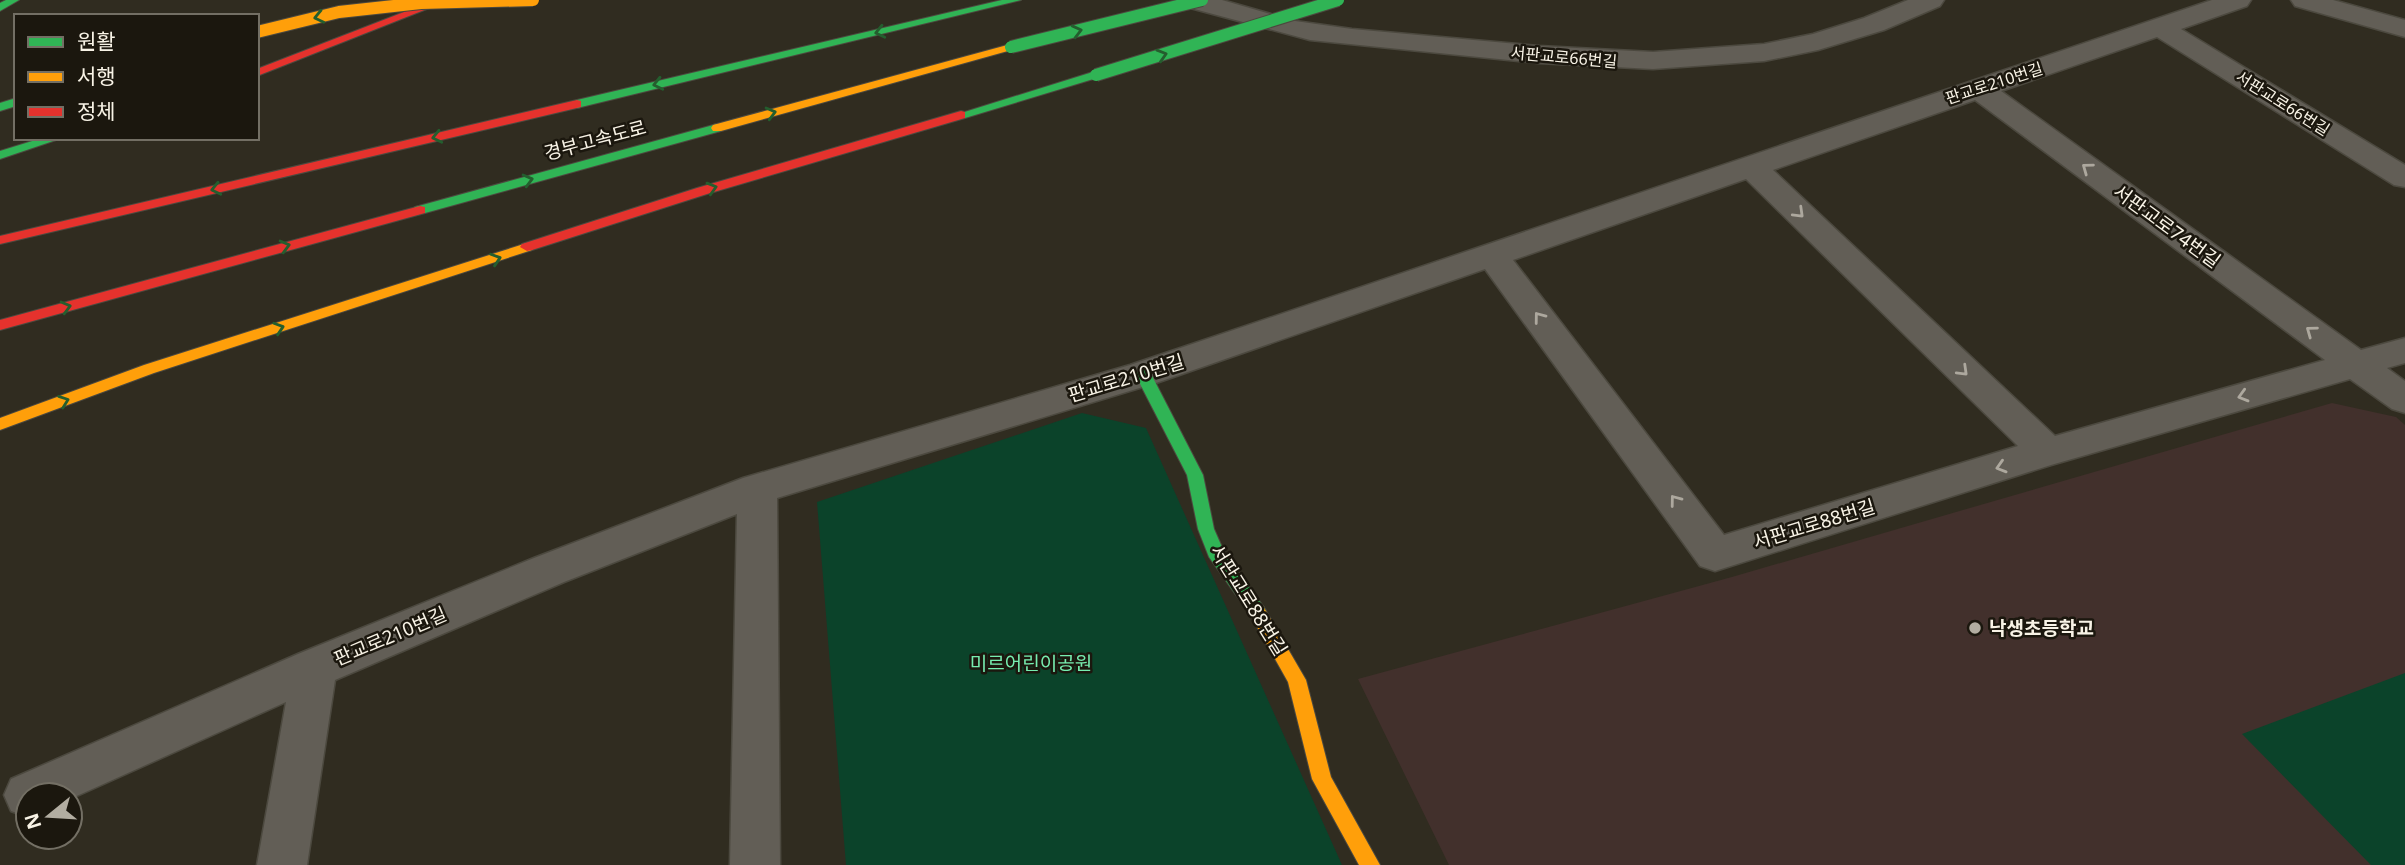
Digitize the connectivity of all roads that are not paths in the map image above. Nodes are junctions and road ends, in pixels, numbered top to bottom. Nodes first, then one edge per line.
1 (14, 0) edge
2 (444, 0) edge
3 (533, 0) edge
4 (1016, 0) edge
5 (1192, 0) edge
6 (1202, 0) edge
7 (1338, 0) edge
8 (1931, 0) edge
9 (2238, 0) edge
10 (2304, 0) edge
11 (0, 8) edge
12 (2161, 28) junction
13 (2405, 29) edge
14 (259, 32) edge
15 (259, 72) edge
16 (1978, 88) junction
17 (50, 140) edge
18 (0, 155) edge
19 (1750, 165) junction
20 (2405, 178) edge
21 (0, 240) edge
22 (1492, 255) junction
23 (0, 325) edge
24 (2405, 350) edge
25 (2355, 363) junction
26 (1143, 374) junction
27 (2405, 400) edge
28 (0, 424) edge
29 (2048, 452) junction
30 (757, 489) junction
31 (314, 668) junction
32 (60, 781) edge
33 (282, 865) edge
34 (755, 865) edge
35 (1370, 865) edge

1 - 11 main road
2 - 15 main road
3 -> 14 main road, bridge
4 -> 21 main road, 경부고속도로
5 - 8 street, 서판교로66번길
23 -> 6 main road, 경부고속도로, bridge
28 -> 7 main road, bridge
9 - 12 street, 판교로210번길
10 - 13 street
12 - 16 street, 판교로210번길
12 - 20 street, 서판교로66번길
16 - 19 street, 판교로210번길
25 -> 16 street, 서판교로74번길
17 - 18 main road
19 - 22 street, 판교로210번길
19 -> 29 street
22 - 26 street, 판교로210번길
29 -> 22 street, 서판교로88번길
24 - 25 street
25 - 27 street, 서판교로74번길
25 -> 29 street
26 - 30 street, 판교로210번길
26 - 35 main road, 서판교로88번길
30 - 31 street, 판교로210번길
30 - 34 street
31 - 32 street, 판교로210번길
31 - 33 street

